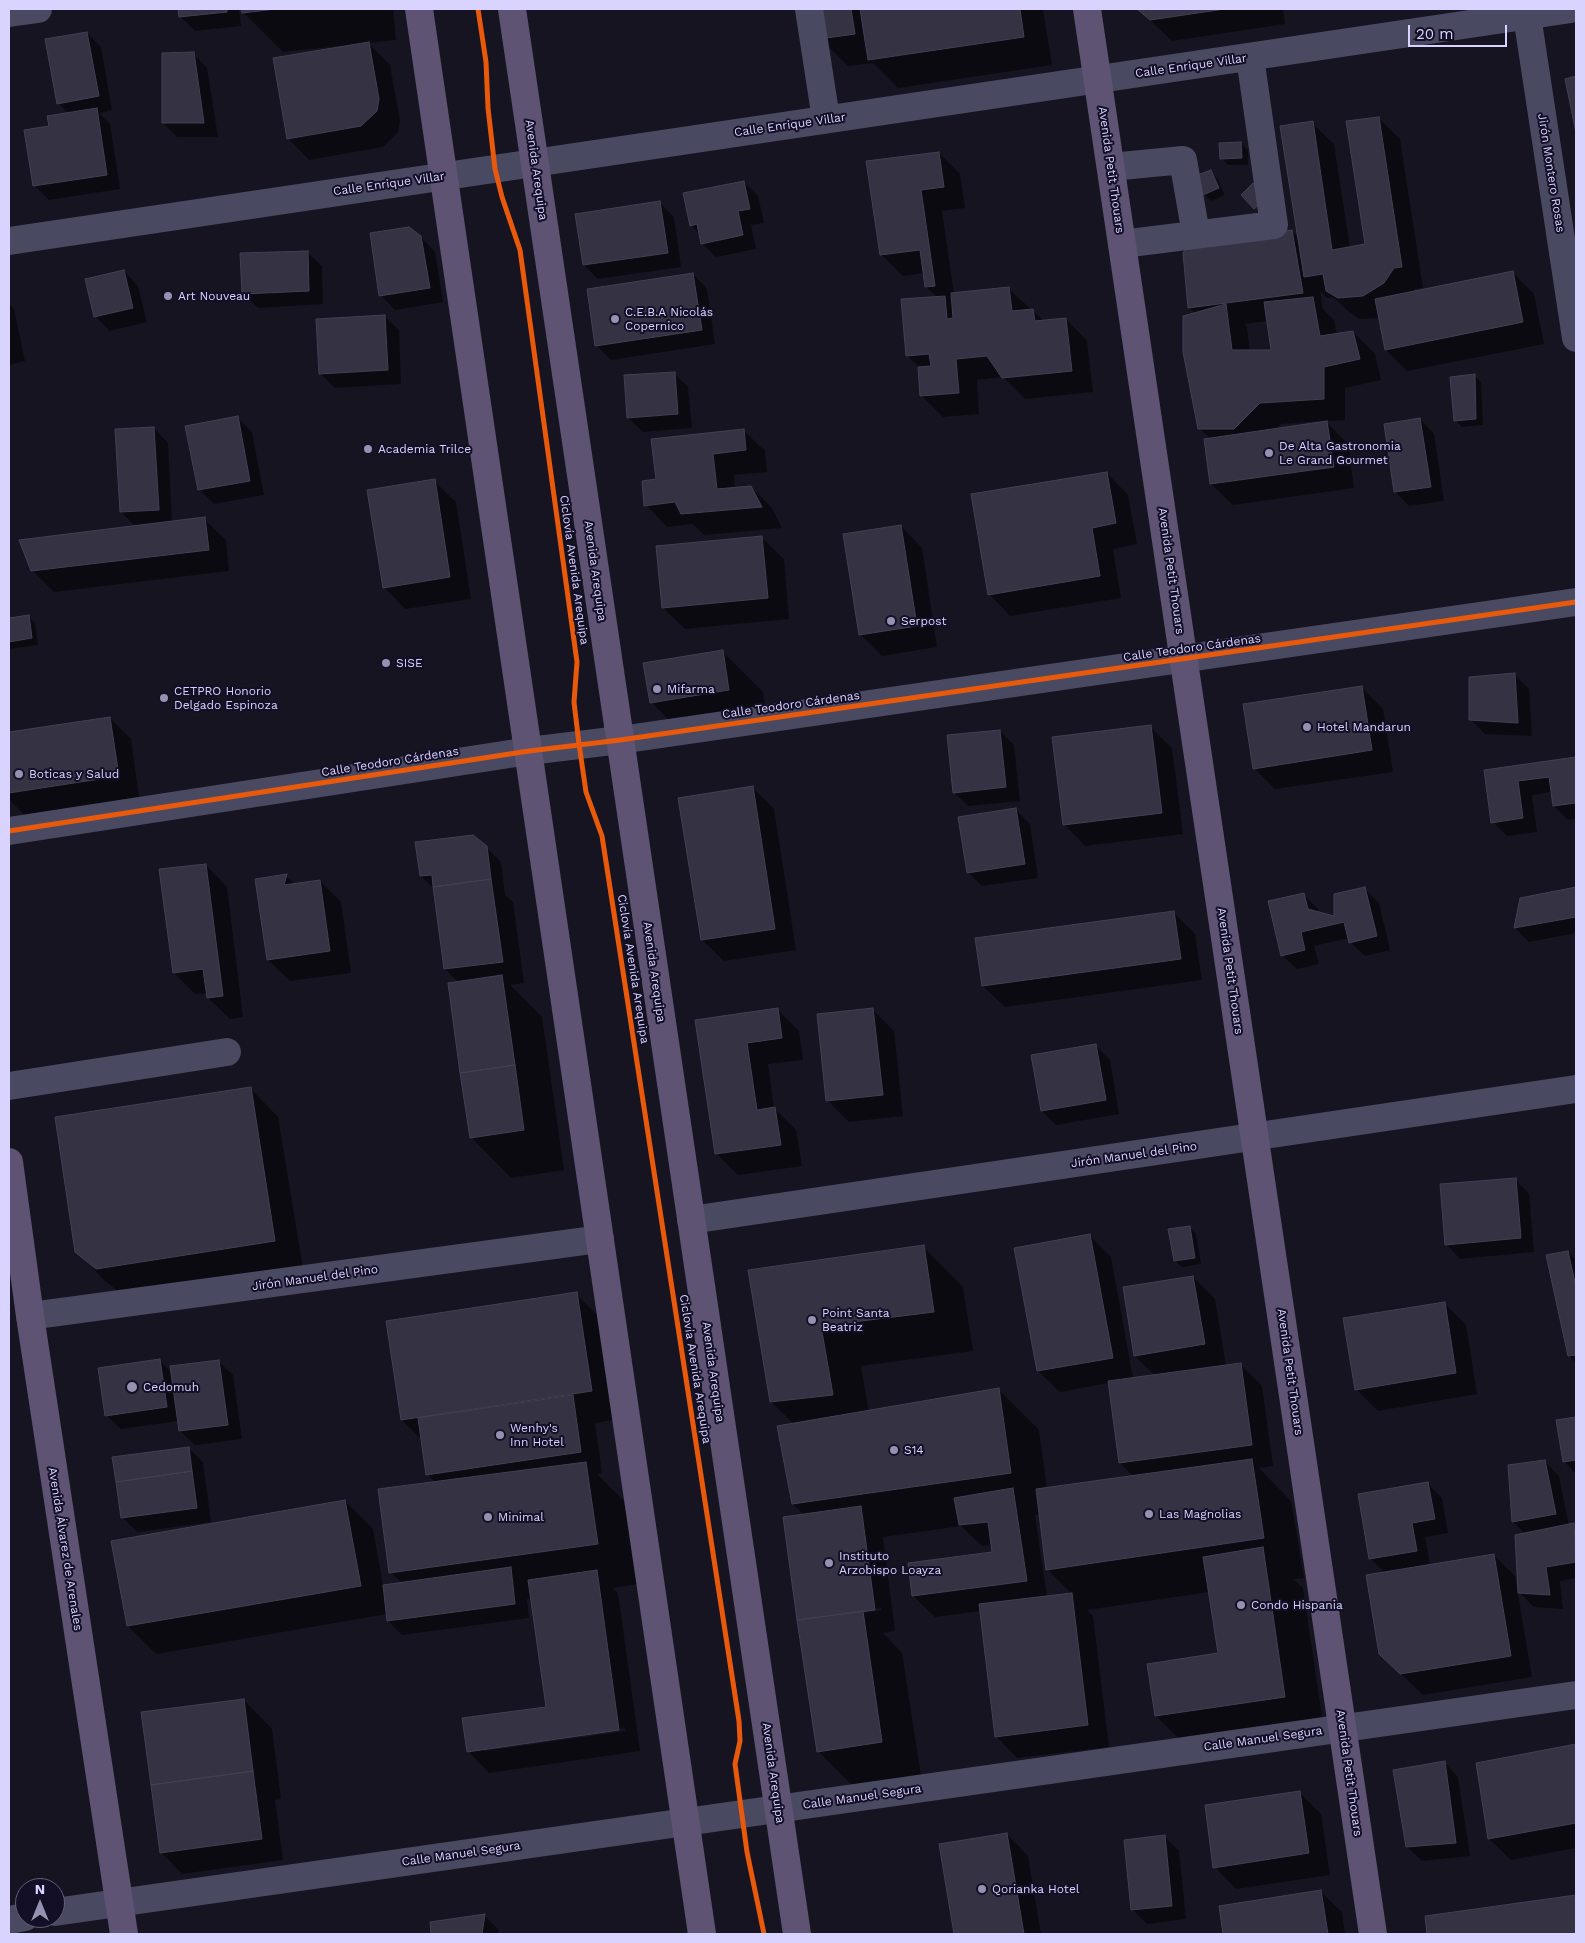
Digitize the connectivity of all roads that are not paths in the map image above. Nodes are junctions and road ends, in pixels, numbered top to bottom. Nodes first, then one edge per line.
1 (38, 9) edge
2 (419, 9) edge
3 (512, 9) edge
4 (809, 9) edge
5 (1087, 9) edge
6 (1571, 9) edge
7 (1526, 12) edge
8 (9, 13) edge
9 (1250, 57) junction
10 (1098, 79) junction
11 (826, 119) junction
12 (535, 162) junction
13 (1110, 168) junction
14 (444, 176) junction
15 (1196, 234) junction
16 (9, 240) edge
17 (1122, 244) junction
18 (1576, 338) edge
19 (1576, 602) edge
20 (1184, 659) junction
21 (620, 740) junction
22 (529, 751) junction
23 (9, 832) edge
24 (227, 1052) dead end
25 (9, 1086) edge
26 (1576, 1089) edge
27 (1255, 1137) junction
28 (9, 1162) edge
29 (691, 1220) junction
30 (600, 1239) junction
31 (30, 1316) junction
32 (1576, 1695) edge
33 (1343, 1728) junction
34 (778, 1809) junction
35 (686, 1822) junction
36 (118, 1903) junction
37 (65, 1911) edge
38 (124, 1934) edge
39 (702, 1934) edge
40 (796, 1934) edge
41 (1373, 1934) edge

1 - 8 street
2 - 14 main road
3 - 12 main road, Avenida Arequipa
4 - 11 street
5 - 10 main road, Avenida Petit Thouars
6 - 7 street, Calle Enrique Villar
7 - 9 street, Calle Enrique Villar
7 - 18 street, Jirón Montero Rosas
9 - 10 street, Calle Enrique Villar
9 - 15 street
10 - 11 street, Calle Enrique Villar
10 - 13 main road, Avenida Petit Thouars
11 - 12 street, Calle Enrique Villar
12 - 14 street, Calle Enrique Villar
12 - 21 main road, Avenida Arequipa
13 - 15 street
13 - 17 main road, Avenida Petit Thouars
14 - 16 street, Calle Enrique Villar
14 - 22 main road
15 - 17 street
17 - 20 main road, Avenida Petit Thouars
19 - 20 street, Calle Teodoro Cárdenas
20 - 21 street, Calle Teodoro Cárdenas
20 - 27 main road, Avenida Petit Thouars
21 - 22 street, Calle Teodoro Cárdenas
21 - 29 main road, Avenida Arequipa
22 - 23 street, Calle Teodoro Cárdenas
22 - 30 main road
24 - 25 street
26 - 27 street, Jirón Manuel del Pino
27 - 29 street, Jirón Manuel del Pino
27 - 33 main road, Avenida Petit Thouars
28 - 31 main road, Avenida Álvarez de Arenales
29 - 34 main road, Avenida Arequipa
30 - 31 street, Jirón Manuel del Pino
30 - 35 main road
31 - 36 main road, Avenida Álvarez de Arenales
32 - 33 street, Calle Manuel Segura
33 - 34 street, Calle Manuel Segura
33 - 41 main road, Avenida Petit Thouars
34 - 35 street, Calle Manuel Segura
34 - 40 main road, Avenida Arequipa
35 - 36 street, Calle Manuel Segura
35 - 39 main road
36 - 37 street, Calle Manuel Segura
36 - 38 main road, Avenida Álvarez de Arenales

